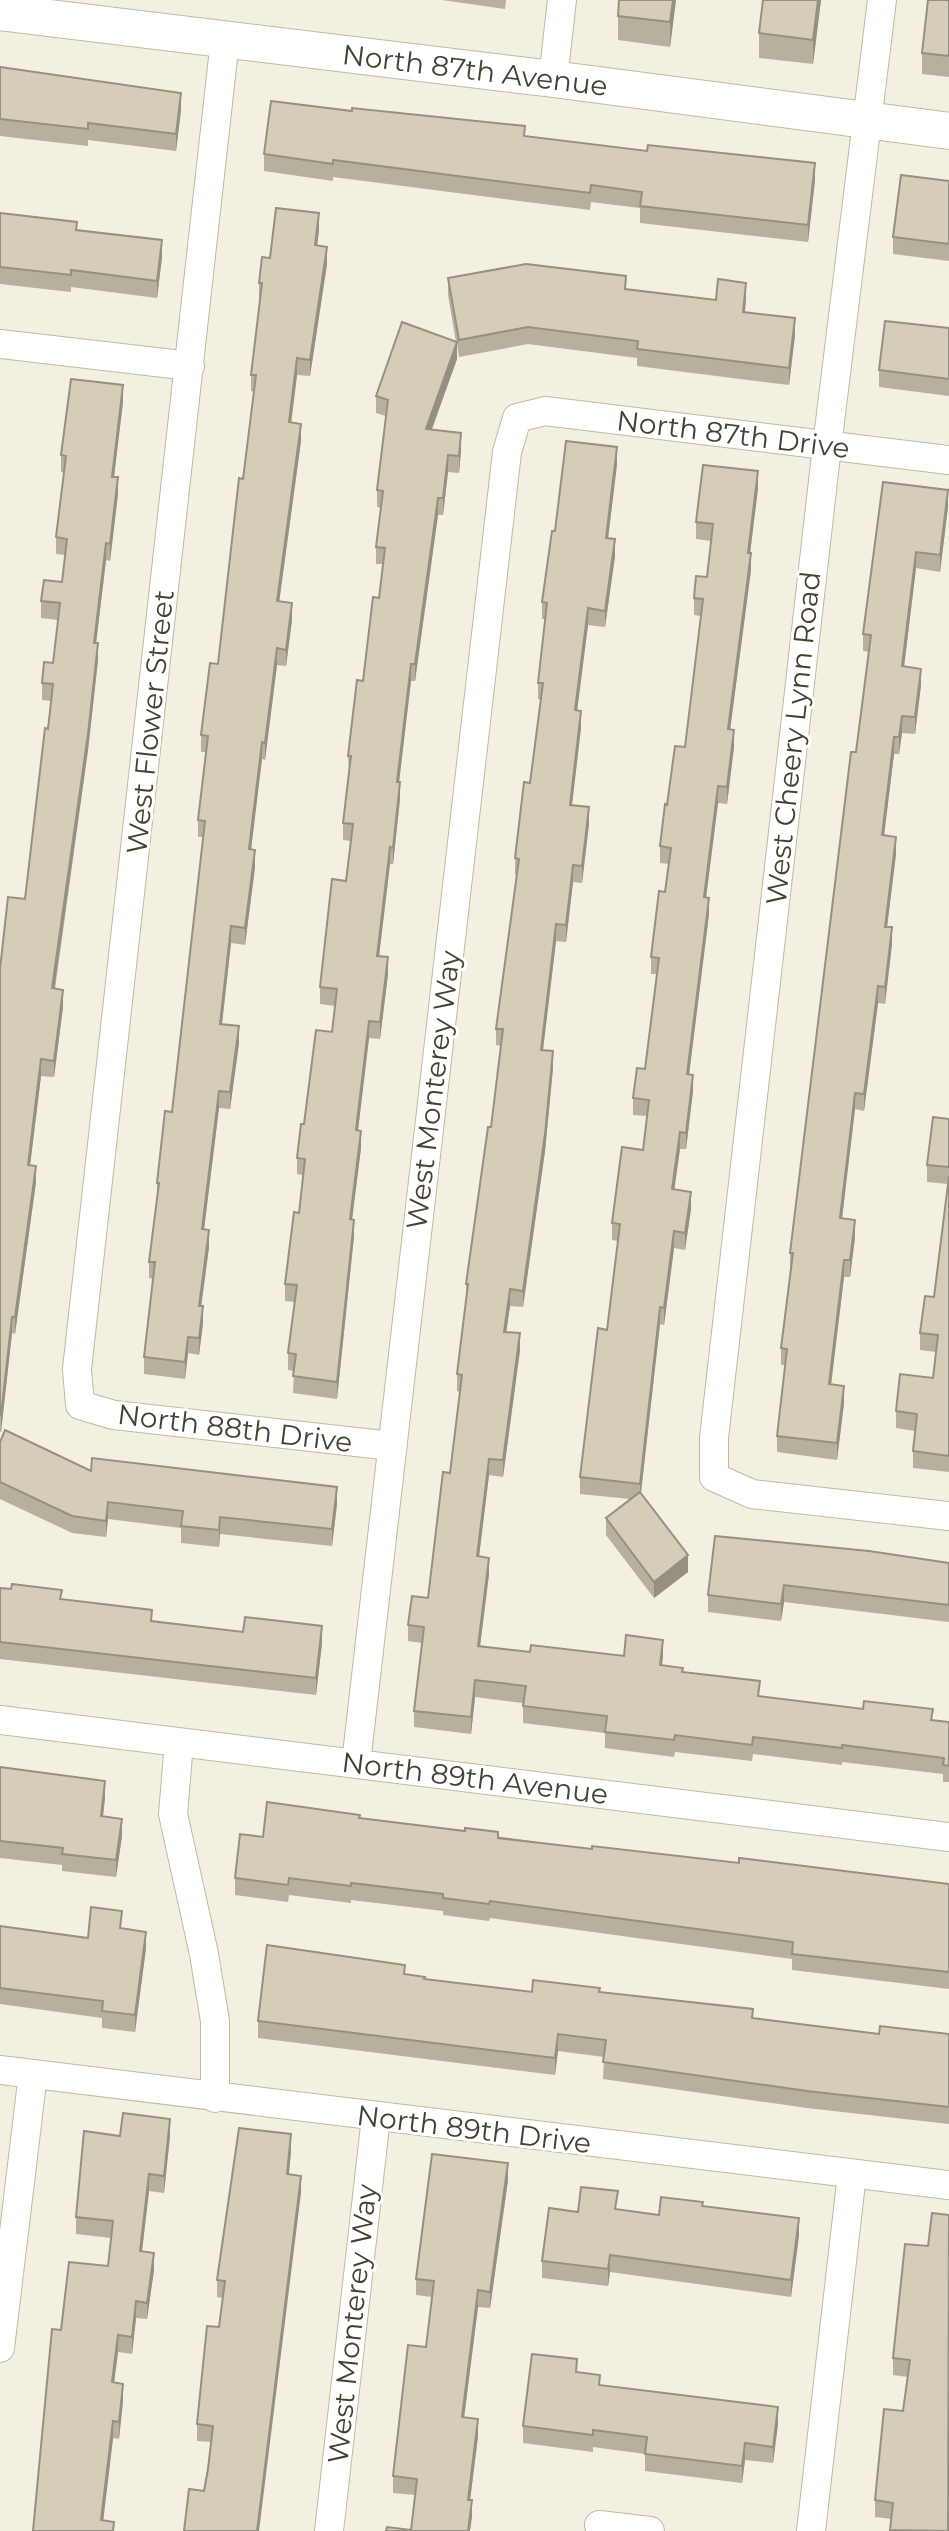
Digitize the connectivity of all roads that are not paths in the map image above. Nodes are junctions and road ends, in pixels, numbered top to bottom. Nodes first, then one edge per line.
1 (562, 0) edge
2 (882, 0) edge
3 (0, 12) edge
4 (225, 40) junction
5 (553, 79) junction
6 (866, 121) junction
7 (949, 131) edge
8 (0, 344) edge
9 (190, 366) junction
10 (517, 418) joint
11 (827, 446) junction
12 (949, 460) edge
13 (80, 1405) joint
14 (392, 1446) junction
15 (949, 1516) edge
16 (0, 1720) edge
17 (179, 1743) junction
18 (356, 1763) junction
19 (949, 1837) edge
20 (0, 2070) edge
21 (33, 2074) junction
22 (215, 2098) junction
23 (376, 2117) junction
24 (852, 2174) junction
25 (949, 2185) edge
26 (0, 2348) edge
27 (599, 2525) dead end
28 (329, 2531) edge
29 (650, 2531) edge
30 (811, 2531) edge

1 - 5 street
2 - 6 street, West Cheery Lynn Road
3 - 4 street, North 87th Avenue
4 - 5 street, North 87th Avenue
4 - 9 street, West Flower Street
5 - 6 street, North 87th Avenue
6 - 7 street, North 87th Avenue
6 - 11 street, West Cheery Lynn Road
8 - 9 street
9 - 13 street, West Flower Street
10 - 11 street, North 87th Drive
10 - 14 street, West Monterey Way
11 - 12 street, North 87th Drive
11 - 15 street, West Cheery Lynn Road
13 - 14 street, North 88th Drive
14 - 18 street, West Monterey Way
16 - 17 street, North 89th Avenue
17 - 18 street, North 89th Avenue
17 - 22 street
18 - 19 street, North 89th Avenue
20 - 21 street, North 89th Drive
21 - 22 street, North 89th Drive
21 - 26 street
22 - 23 street, North 89th Drive
23 - 24 street, North 89th Drive
23 - 28 street, West Monterey Way
24 - 25 street, North 89th Drive
24 - 30 street
27 - 29 street

